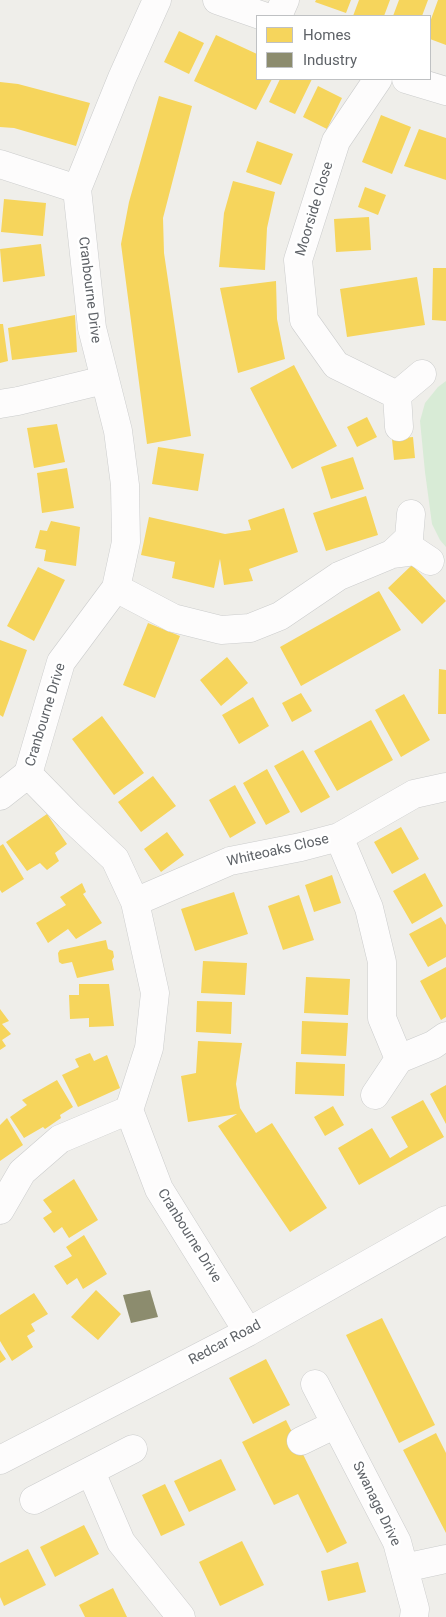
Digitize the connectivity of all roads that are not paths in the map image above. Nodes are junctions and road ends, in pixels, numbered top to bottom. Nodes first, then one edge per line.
1 (157, 0) edge
2 (217, 0) edge
3 (285, 0) edge
4 (260, 15) edge
5 (278, 15) edge
6 (377, 80) edge
7 (409, 80) edge
8 (446, 91) edge
9 (0, 164) edge
10 (77, 188) junction
11 (422, 374) dead end
12 (104, 380) junction
13 (396, 395) junction
14 (0, 404) edge
15 (399, 427) dead end
16 (411, 514) dead end
17 (392, 554) junction
18 (430, 561) dead end
19 (116, 588) junction
20 (28, 774) junction
21 (446, 787) edge
22 (0, 796) edge
23 (339, 837) junction
24 (135, 902) junction
25 (446, 1036) edge
26 (399, 1059) junction
27 (375, 1095) dead end
28 (129, 1110) junction
29 (0, 1210) edge
30 (446, 1220) edge
31 (248, 1332) junction
32 (315, 1384) dead end
33 (336, 1424) junction
34 (301, 1441) dead end
35 (133, 1449) dead end
36 (0, 1460) edge
37 (91, 1472) junction
38 (34, 1500) dead end
39 (446, 1559) edge
40 (404, 1568) junction
41 (181, 1617) edge
42 (414, 1617) edge

1 - 10 street, Cranbourne Drive
2 - 4 street
3 - 5 street
6 - 13 street, Moorside Close
7 - 8 street
9 - 10 street
10 - 12 street, Cranbourne Drive
11 - 13 street
12 - 14 street
12 - 19 street, Cranbourne Drive
13 - 15 street
16 - 17 street
17 - 18 street
17 - 19 street
19 - 20 street, Cranbourne Drive
20 - 22 street
20 - 24 street, Cranbourne Drive
21 - 23 street, Whiteoaks Close
23 - 24 street, Whiteoaks Close
23 - 26 street
24 - 28 street, Cranbourne Drive
25 - 26 street
26 - 27 street
28 - 29 street
28 - 31 street, Cranbourne Drive
30 - 31 street, Redcar Road
31 - 36 street, Redcar Road
32 - 33 street, Swanage Drive
33 - 34 street
33 - 40 street, Swanage Drive
35 - 37 street
37 - 38 street
37 - 41 street
39 - 40 street
40 - 42 street, Swanage Drive

